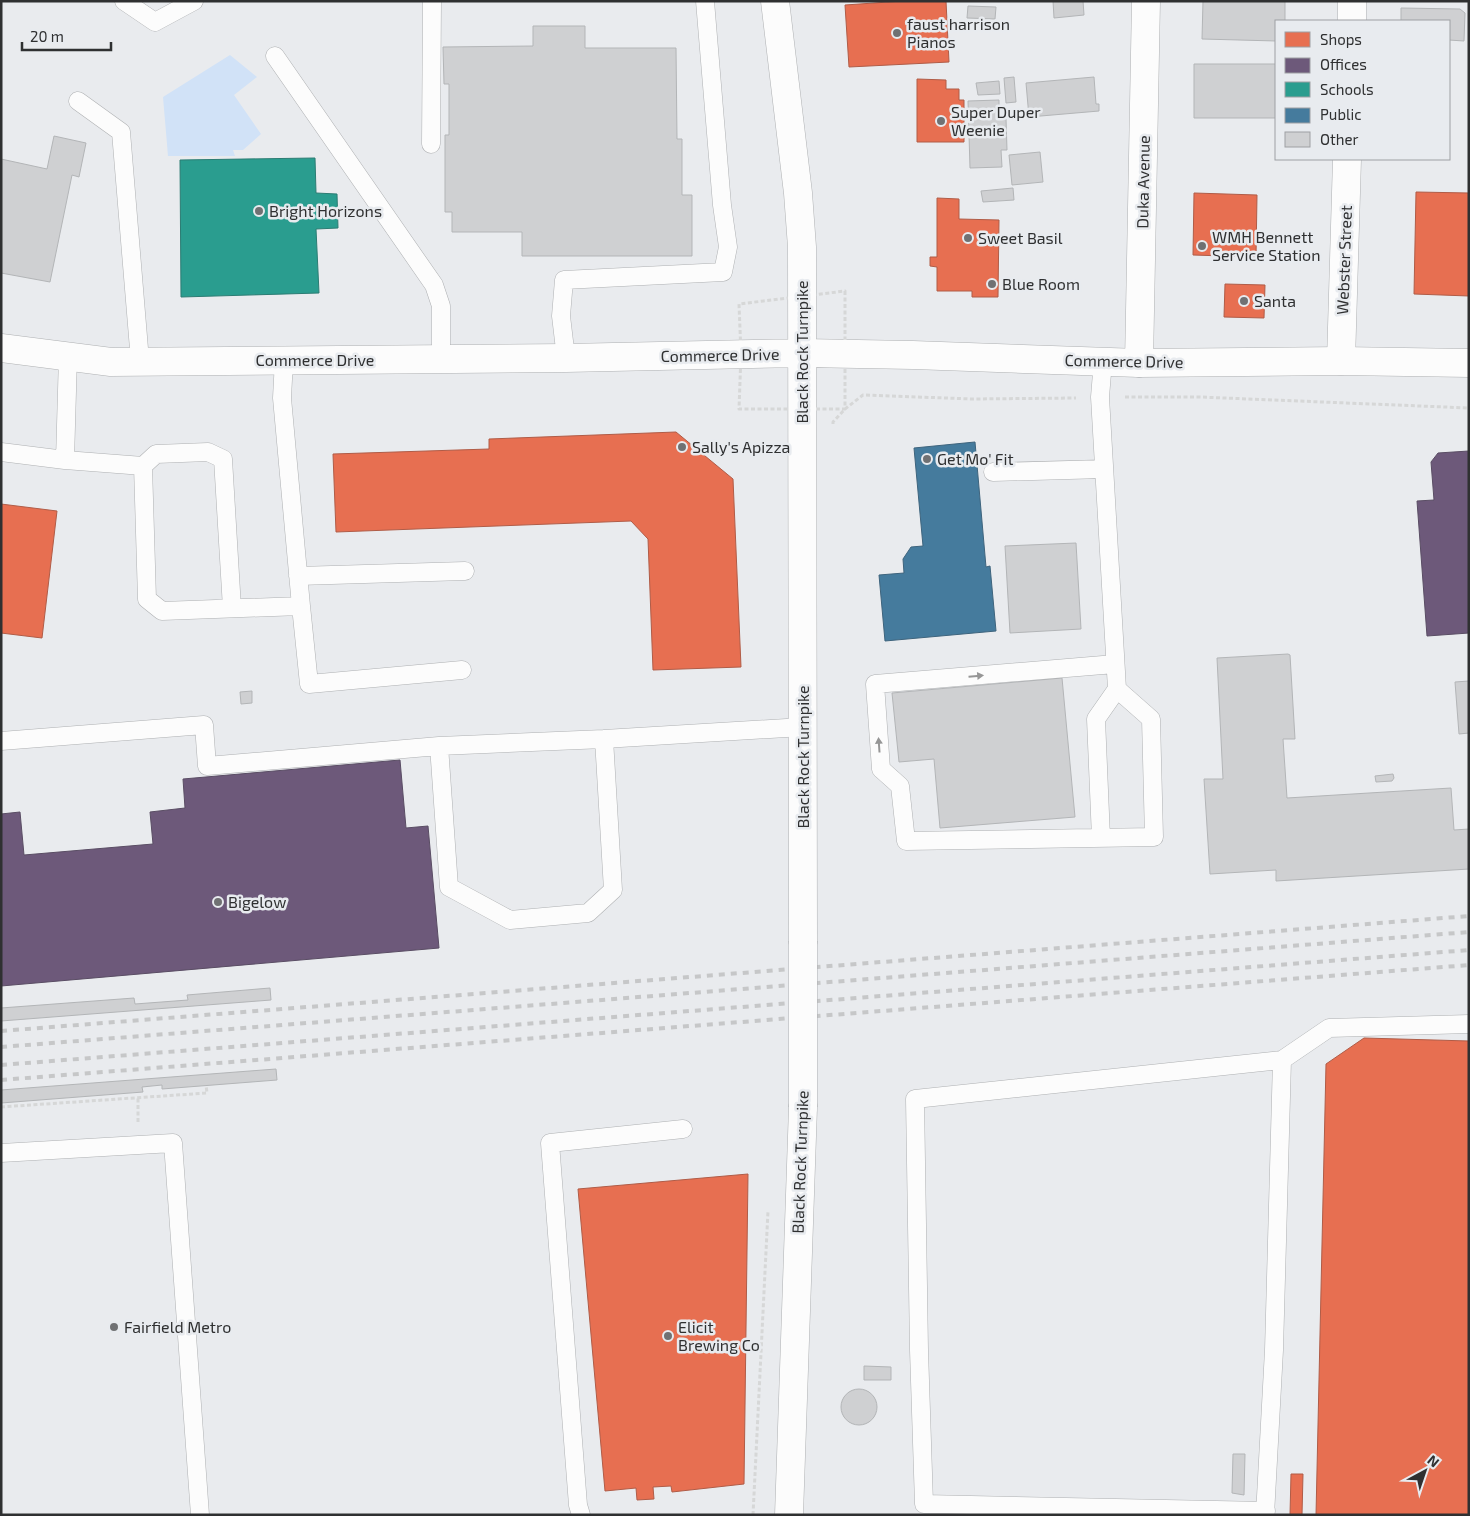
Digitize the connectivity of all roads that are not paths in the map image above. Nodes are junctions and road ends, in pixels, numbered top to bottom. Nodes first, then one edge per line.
1 (124, 1) edge
2 (194, 1) edge
3 (432, 1) edge
4 (705, 1) edge
5 (775, 1) edge
6 (1146, 1) edge
7 (1352, 1) edge
8 (1352, 20) edge
9 (275, 56) dead end
10 (78, 101) dead end
11 (431, 144) dead end
12 (1347, 160) edge
13 (1, 348) edge
14 (803, 352) junction
15 (68, 356) junction
16 (566, 358) junction
17 (441, 359) junction
18 (284, 360) junction
19 (140, 361) junction
20 (1341, 361) junction
21 (1103, 362) junction
22 (1139, 363) junction
23 (1469, 363) edge
24 (1, 452) edge
25 (65, 460) junction
26 (144, 466) junction
27 (1104, 470) junction
28 (993, 472) dead end
29 (465, 571) dead end
30 (298, 576) junction
31 (301, 606) junction
32 (232, 608) junction
33 (1114, 664) junction
34 (462, 670) dead end
35 (1117, 690) junction
36 (803, 727) junction
37 (604, 739) junction
38 (1, 741) edge
39 (439, 746) junction
40 (1101, 838) junction
41 (1469, 1024) edge
42 (1282, 1060) junction
43 (683, 1128) dead end
44 (1, 1153) edge
45 (1266, 1513) edge
46 (200, 1515) edge
47 (581, 1515) edge
48 (789, 1515) edge

1 - 2 lane
3 - 11 lane
4 - 16 lane
5 - 14 main road, Black Rock Turnpike
6 - 22 main road, Duka Avenue
7 - 8 main road
9 - 17 lane
10 - 19 lane
12 - 20 main road, Webster Street
13 - 15 main road, Commerce Drive
14 - 16 main road, Commerce Drive
14 - 21 main road, Commerce Drive
14 - 36 main road, Black Rock Turnpike
15 - 19 main road, Commerce Drive
15 - 25 lane
16 - 17 main road, Commerce Drive
17 - 18 main road, Commerce Drive
18 - 19 main road, Commerce Drive
18 - 30 lane
20 - 22 main road, Commerce Drive
20 - 23 main road, Commerce Drive
21 - 22 main road, Commerce Drive
21 - 27 lane
24 - 25 lane
25 - 26 lane
26 - 32 lane
26 - 32 lane
27 - 28 lane
27 - 33 lane
29 - 30 lane
30 - 31 lane
31 - 32 lane
31 - 34 lane
33 - 35 lane
40 -> 33 lane
35 - 40 lane
35 - 40 lane
36 - 37 lane
36 - 48 main road, Black Rock Turnpike, bridge
37 - 39 lane
37 - 39 lane
38 - 39 lane
41 - 42 lane
42 - 45 lane
42 - 45 lane
43 - 47 lane
44 - 46 lane

